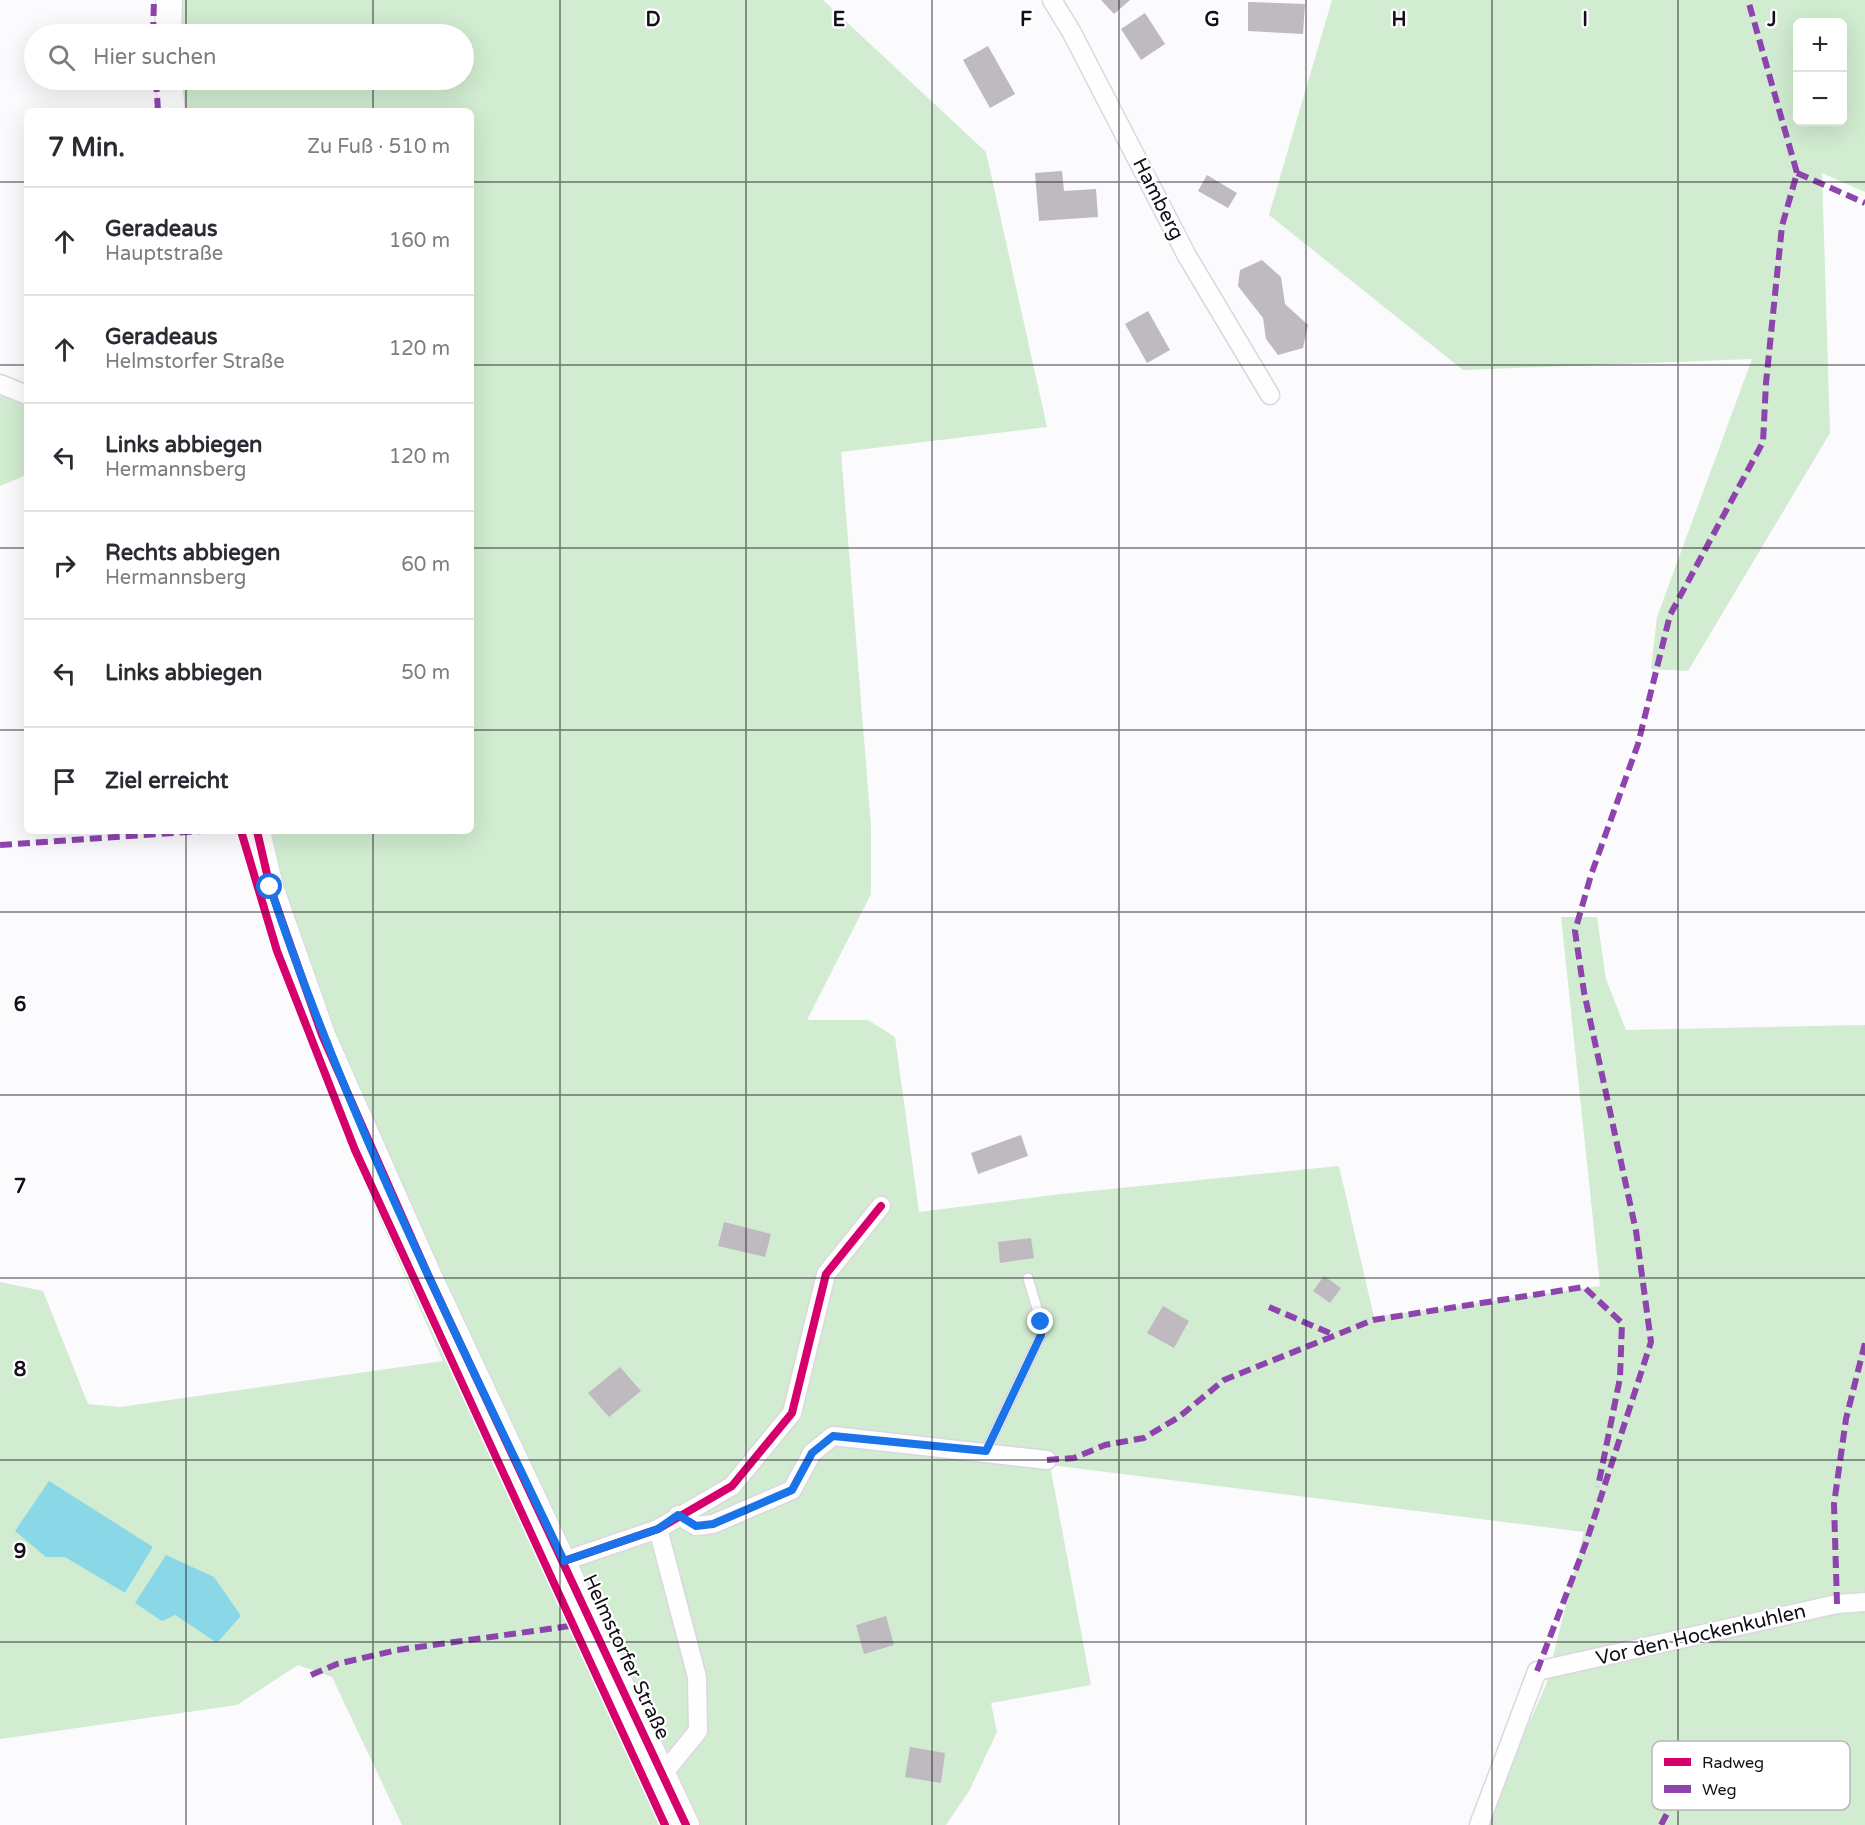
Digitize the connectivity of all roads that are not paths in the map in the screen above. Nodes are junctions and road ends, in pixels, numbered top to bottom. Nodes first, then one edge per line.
1 (169, 0) edge
2 (1052, 0) edge
3 (168, 24) edge
4 (170, 90) edge
5 (172, 108) edge
6 (0, 384) edge
7 (24, 393) edge
8 (1270, 395) dead end
9 (258, 834) edge
10 (881, 1206) dead end
11 (1028, 1278) dead end
12 (986, 1451) junction
13 (1047, 1460) dead end
14 (678, 1515) junction
15 (658, 1529) junction
16 (564, 1561) junction
17 (1865, 1602) edge
18 (662, 1774) junction
19 (686, 1825) edge
20 (1479, 1825) edge

1 - 3 main road
2 - 8 street, Hamberg
4 - 5 main road
6 - 7 street
9 - 16 main road, Helmstorfer Straße
10 - 14 street
11 - 12 lane
12 - 13 street
12 - 14 street
14 - 15 street
15 - 16 street
15 - 18 street
16 - 18 main road, Helmstorfer Straße
17 - 20 street, Vor den Hockenkuhlen
18 - 19 main road, Helmstorfer Straße

